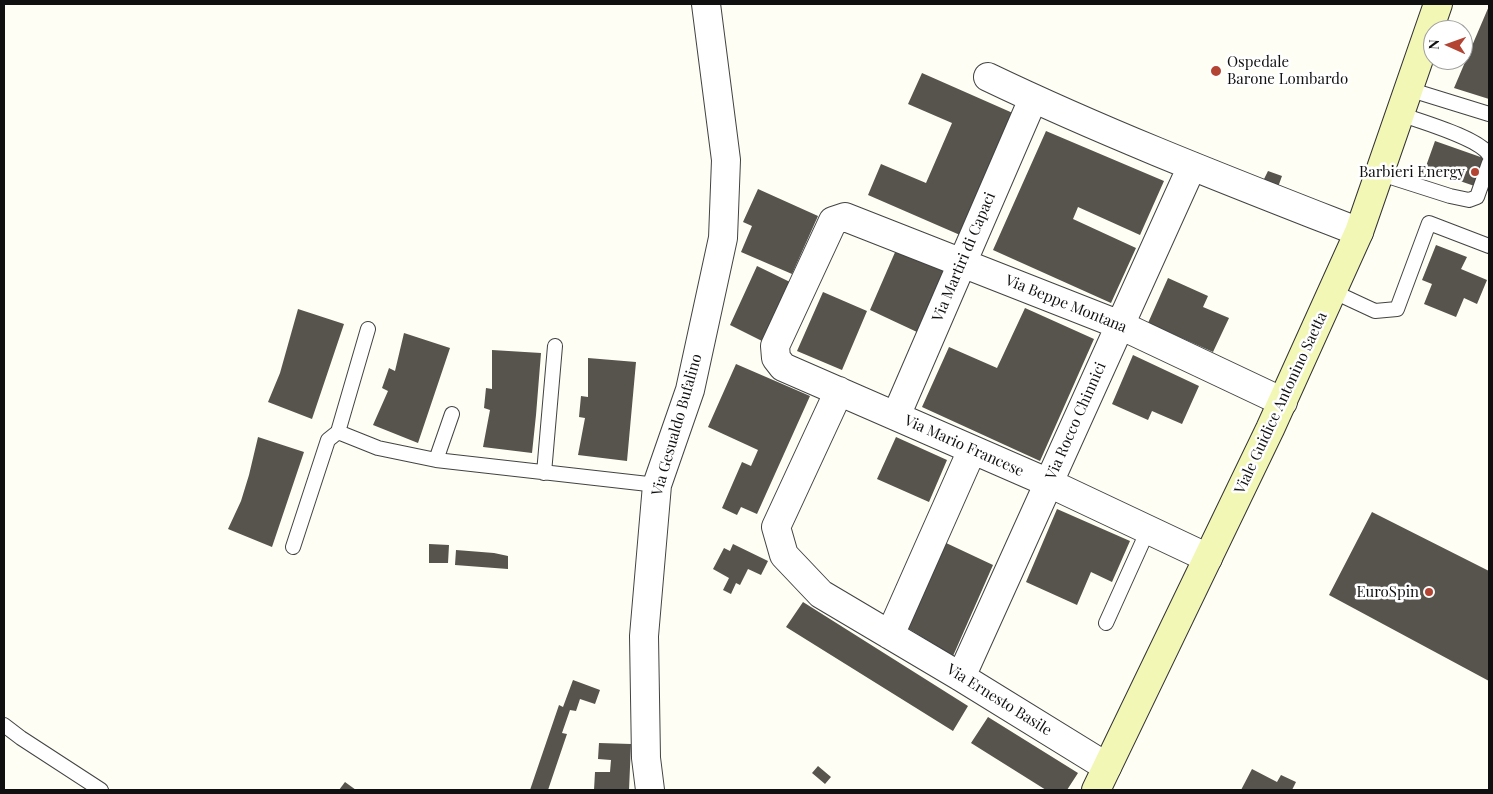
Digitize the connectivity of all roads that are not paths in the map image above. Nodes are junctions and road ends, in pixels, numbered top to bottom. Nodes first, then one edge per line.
1 (706, 4) edge
2 (1438, 4) edge
3 (988, 77) dead end
4 (1033, 99) junction
5 (1404, 101) junction
6 (1489, 114) edge
7 (1489, 155) edge
8 (1489, 163) edge
9 (1192, 166) junction
10 (1378, 173) junction
11 (1359, 232) junction
12 (1489, 246) edge
13 (962, 263) junction
14 (1332, 291) junction
15 (1120, 325) junction
16 (368, 329) dead end
17 (555, 346) dead end
18 (776, 358) joint
19 (838, 391) junction
20 (1283, 402) junction
21 (452, 414) dead end
22 (896, 416) junction
23 (338, 432) junction
24 (972, 450) junction
25 (436, 460) junction
26 (544, 473) junction
27 (1049, 483) junction
28 (657, 485) junction
29 (1148, 530) junction
30 (294, 547) dead end
31 (1208, 558) junction
32 (1106, 623) dead end
33 (890, 635) junction
34 (961, 677) junction
35 (4, 725) edge
36 (1102, 779) edge
37 (101, 790) edge
38 (650, 790) edge

1 - 28 street, Via Gesualdo Bufalino
2 - 5 main road, Viale Guidice Antonino Saetta
3 - 4 street
4 - 9 street
4 - 13 street, Via Martiri di Capaci
5 - 6 lane
5 - 7 lane
5 - 10 main road, Viale Guidice Antonino Saetta
8 - 10 lane
9 - 11 street
9 - 15 street, Via Rocco Chinnici
10 - 11 main road, Viale Guidice Antonino Saetta
11 - 14 main road, Viale Guidice Antonino Saetta
12 - 14 lane
13 - 15 street, Via Beppe Montana
13 - 18 street, Via Beppe Montana
13 - 22 street, Via Martiri di Capaci
14 - 20 main road, Viale Guidice Antonino Saetta
15 - 20 street, Via Beppe Montana
15 - 27 street, Via Rocco Chinnici
16 - 23 lane
17 - 26 lane
18 - 19 street, Via Mario Francese
19 - 22 street, Via Mario Francese
19 - 33 street, Via Ernesto Basile
20 - 31 main road, Viale Guidice Antonino Saetta
21 - 25 lane
22 - 24 street, Via Mario Francese
23 - 25 lane
23 - 30 lane
24 - 27 street, Via Mario Francese
24 - 33 street
25 - 26 lane
26 - 28 lane
27 - 29 street, Via Mario Francese
27 - 34 street, Via Rocco Chinnici
28 - 38 street, Via Gesualdo Bufalino
29 - 31 street, Via Mario Francese
29 - 32 lane
31 - 36 main road, Viale Guidice Antonino Saetta
33 - 34 street, Via Ernesto Basile
34 - 36 street, Via Ernesto Basile
35 - 37 lane

